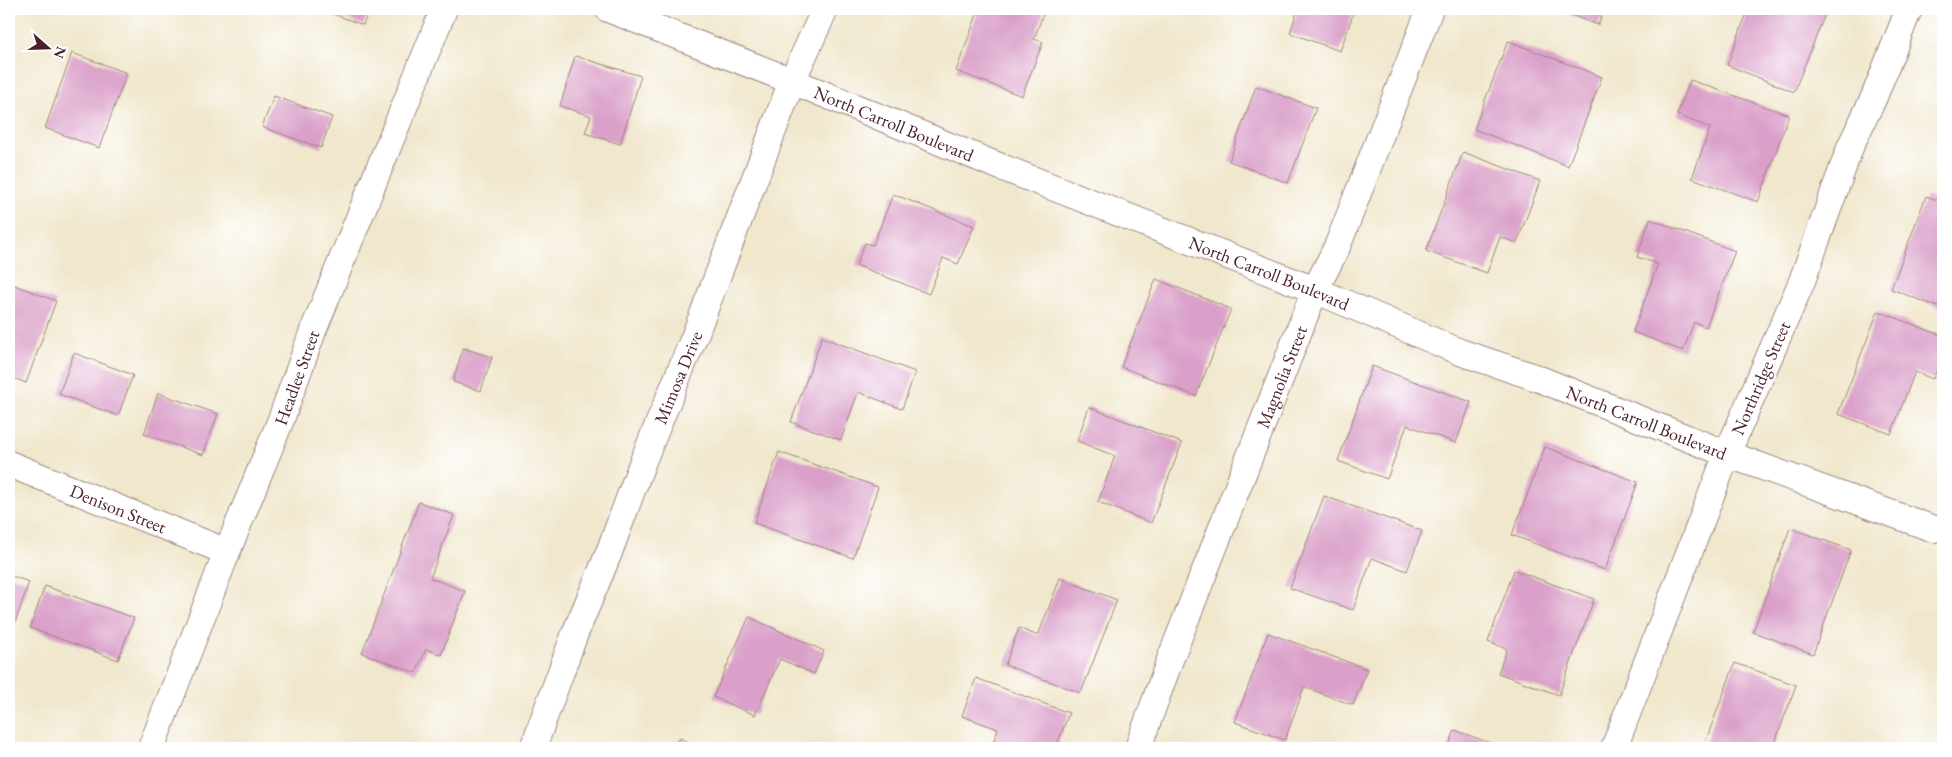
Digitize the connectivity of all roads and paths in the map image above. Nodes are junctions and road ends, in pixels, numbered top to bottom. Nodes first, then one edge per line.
1 (444, 9) edge
2 (608, 9) edge
3 (825, 9) edge
4 (1430, 9) edge
5 (1909, 9) edge
6 (792, 81) junction
7 (1315, 290) junction
8 (1727, 454) junction
9 (9, 464) edge
10 (1934, 529) dead end
11 (227, 552) junction
12 (151, 748) edge
13 (533, 748) edge
14 (1138, 748) edge
15 (1614, 748) edge

1 - 11 street, Headlee Street
2 - 6 street, North Carroll Boulevard
3 - 6 street, Mimosa Drive
4 - 7 street, Magnolia Street
5 - 8 street, Northridge Street
6 - 7 street, North Carroll Boulevard
6 - 13 street, Mimosa Drive
7 - 8 street, North Carroll Boulevard
7 - 14 street, Magnolia Street
8 - 10 street, North Carroll Boulevard
8 - 15 street, Northridge Street
9 - 11 street, Denison Street
11 - 12 street, Headlee Street

